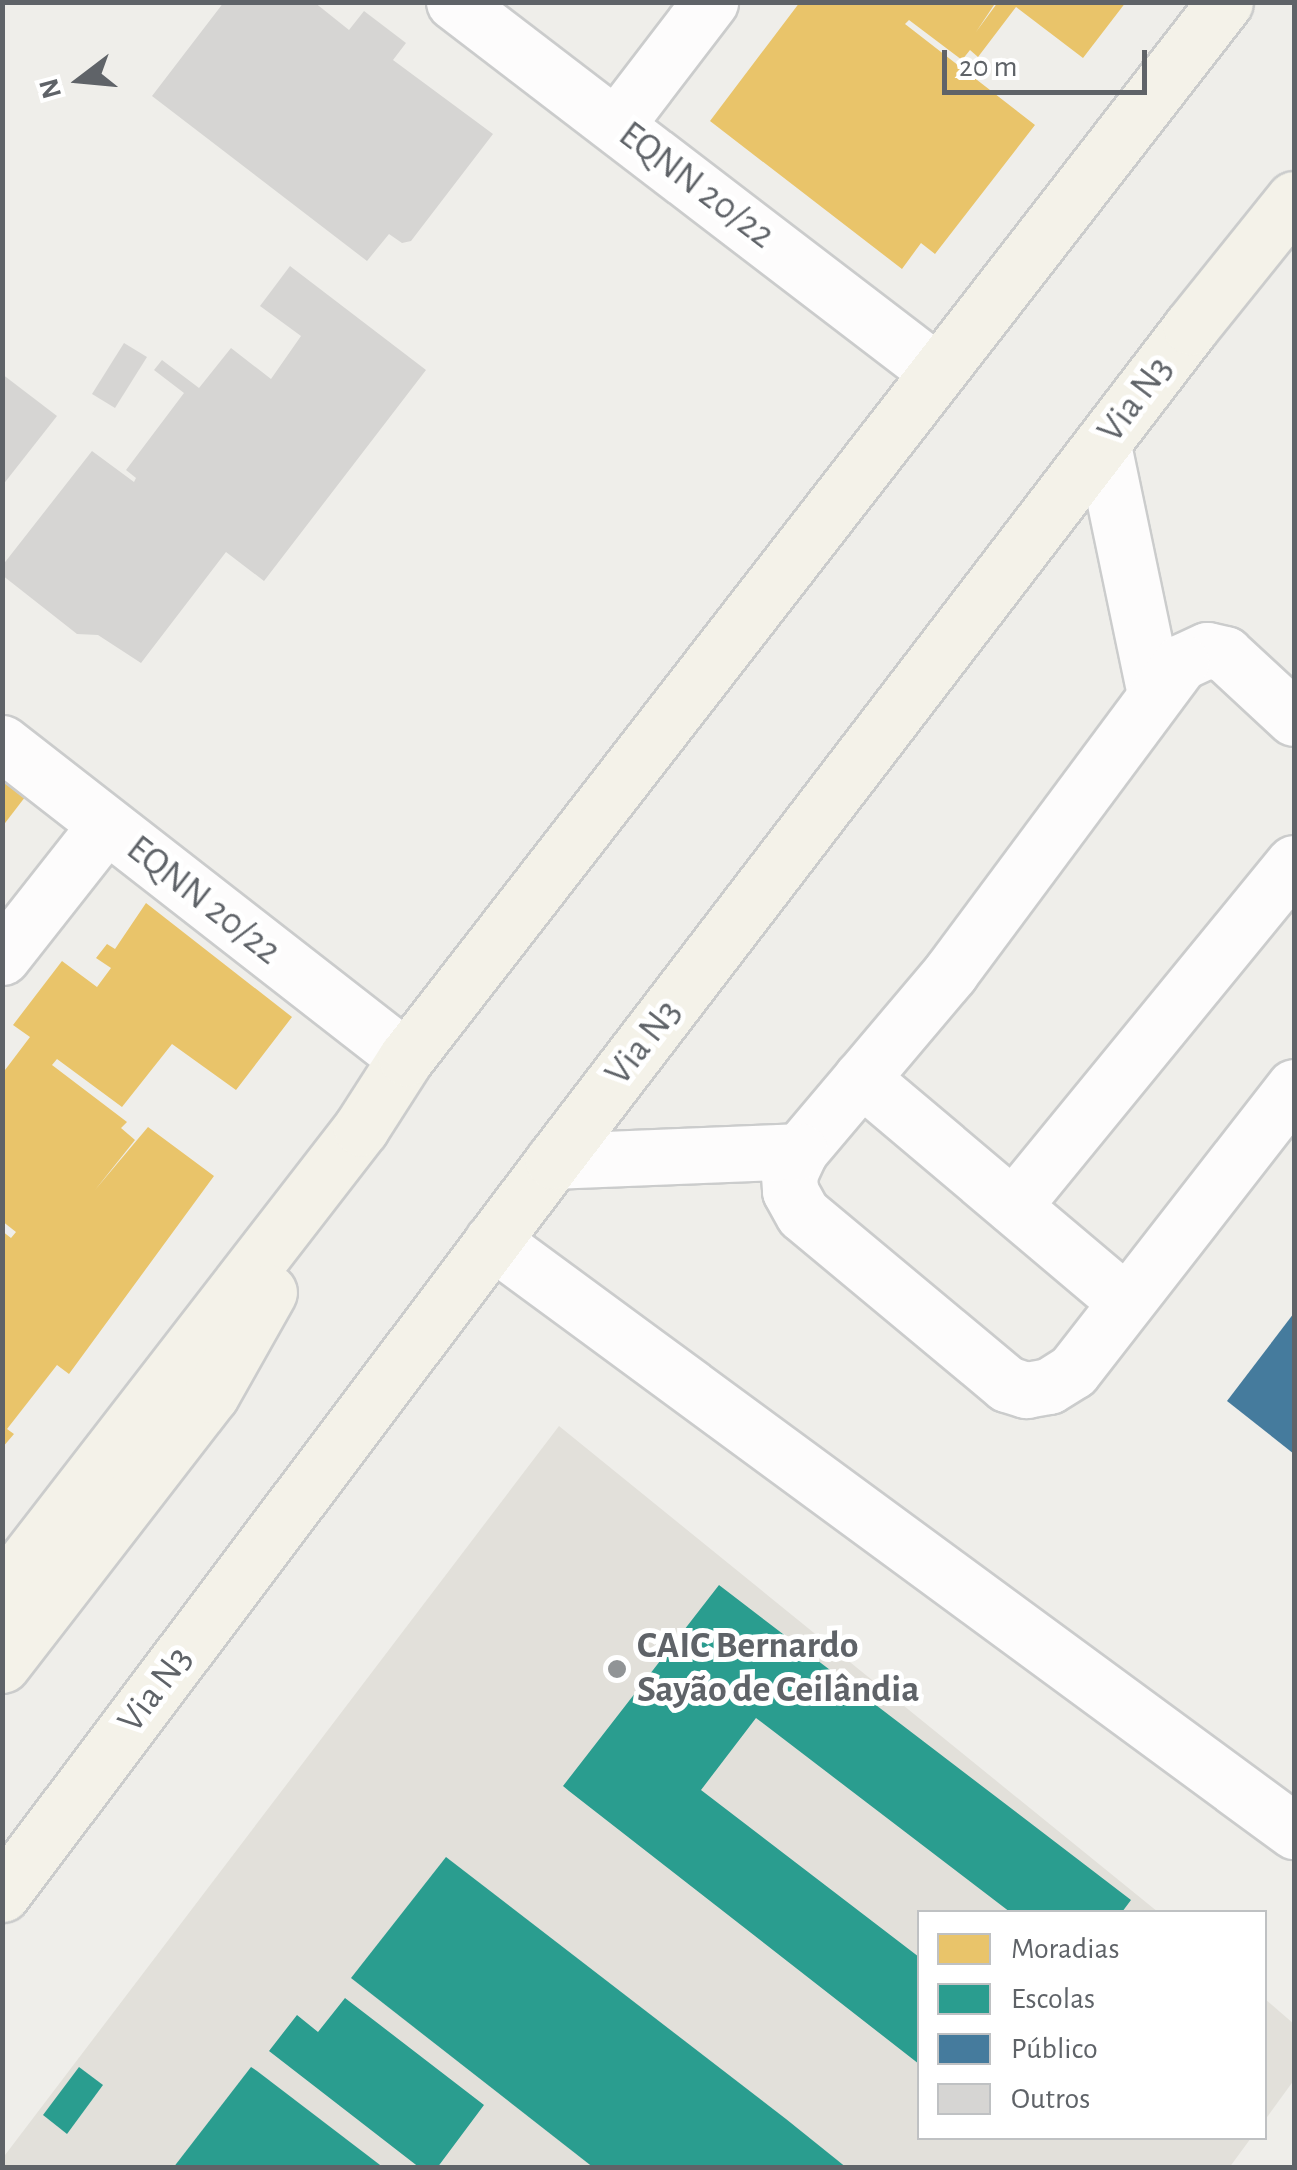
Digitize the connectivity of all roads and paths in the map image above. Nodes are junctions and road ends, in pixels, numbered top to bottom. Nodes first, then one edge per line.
1 (454, 2) edge
2 (710, 2) edge
3 (1225, 2) edge
4 (616, 125) junction
5 (1294, 199) edge
6 (936, 371) junction
7 (1102, 445) junction
8 (1168, 678) junction
9 (1294, 718) edge
10 (2, 743) edge
11 (106, 825) junction
12 (1294, 863) edge
13 (2, 957) edge
14 (406, 1058) junction
15 (861, 1078) junction
16 (1294, 1086) edge
17 (361, 1128) junction
18 (800, 1152) junction
19 (552, 1161) junction
20 (1013, 1206) junction
21 (492, 1241) junction
22 (1126, 1302) junction
23 (2, 1592) edge
24 (2, 1665) edge
25 (1294, 1831) edge
26 (10, 1880) edge

1 - 4 street, EQNN 20/22
2 - 4 street
3 - 6 main road
4 - 6 street, EQNN 20/22
5 - 7 main road, Via N3
6 - 14 main road
7 - 8 street
7 - 19 main road, Via N3
8 - 9 street
8 - 15 street
10 - 11 street, EQNN 20/22
11 - 13 street
11 - 14 street, EQNN 20/22
12 - 20 street
14 - 17 main road
15 - 18 street
15 - 20 street
16 - 22 street
17 - 23 main road
17 - 24 main road
18 - 19 street
18 - 22 street
19 - 21 main road, Via N3
20 - 22 street
21 - 25 street
21 - 26 main road, Via N3

